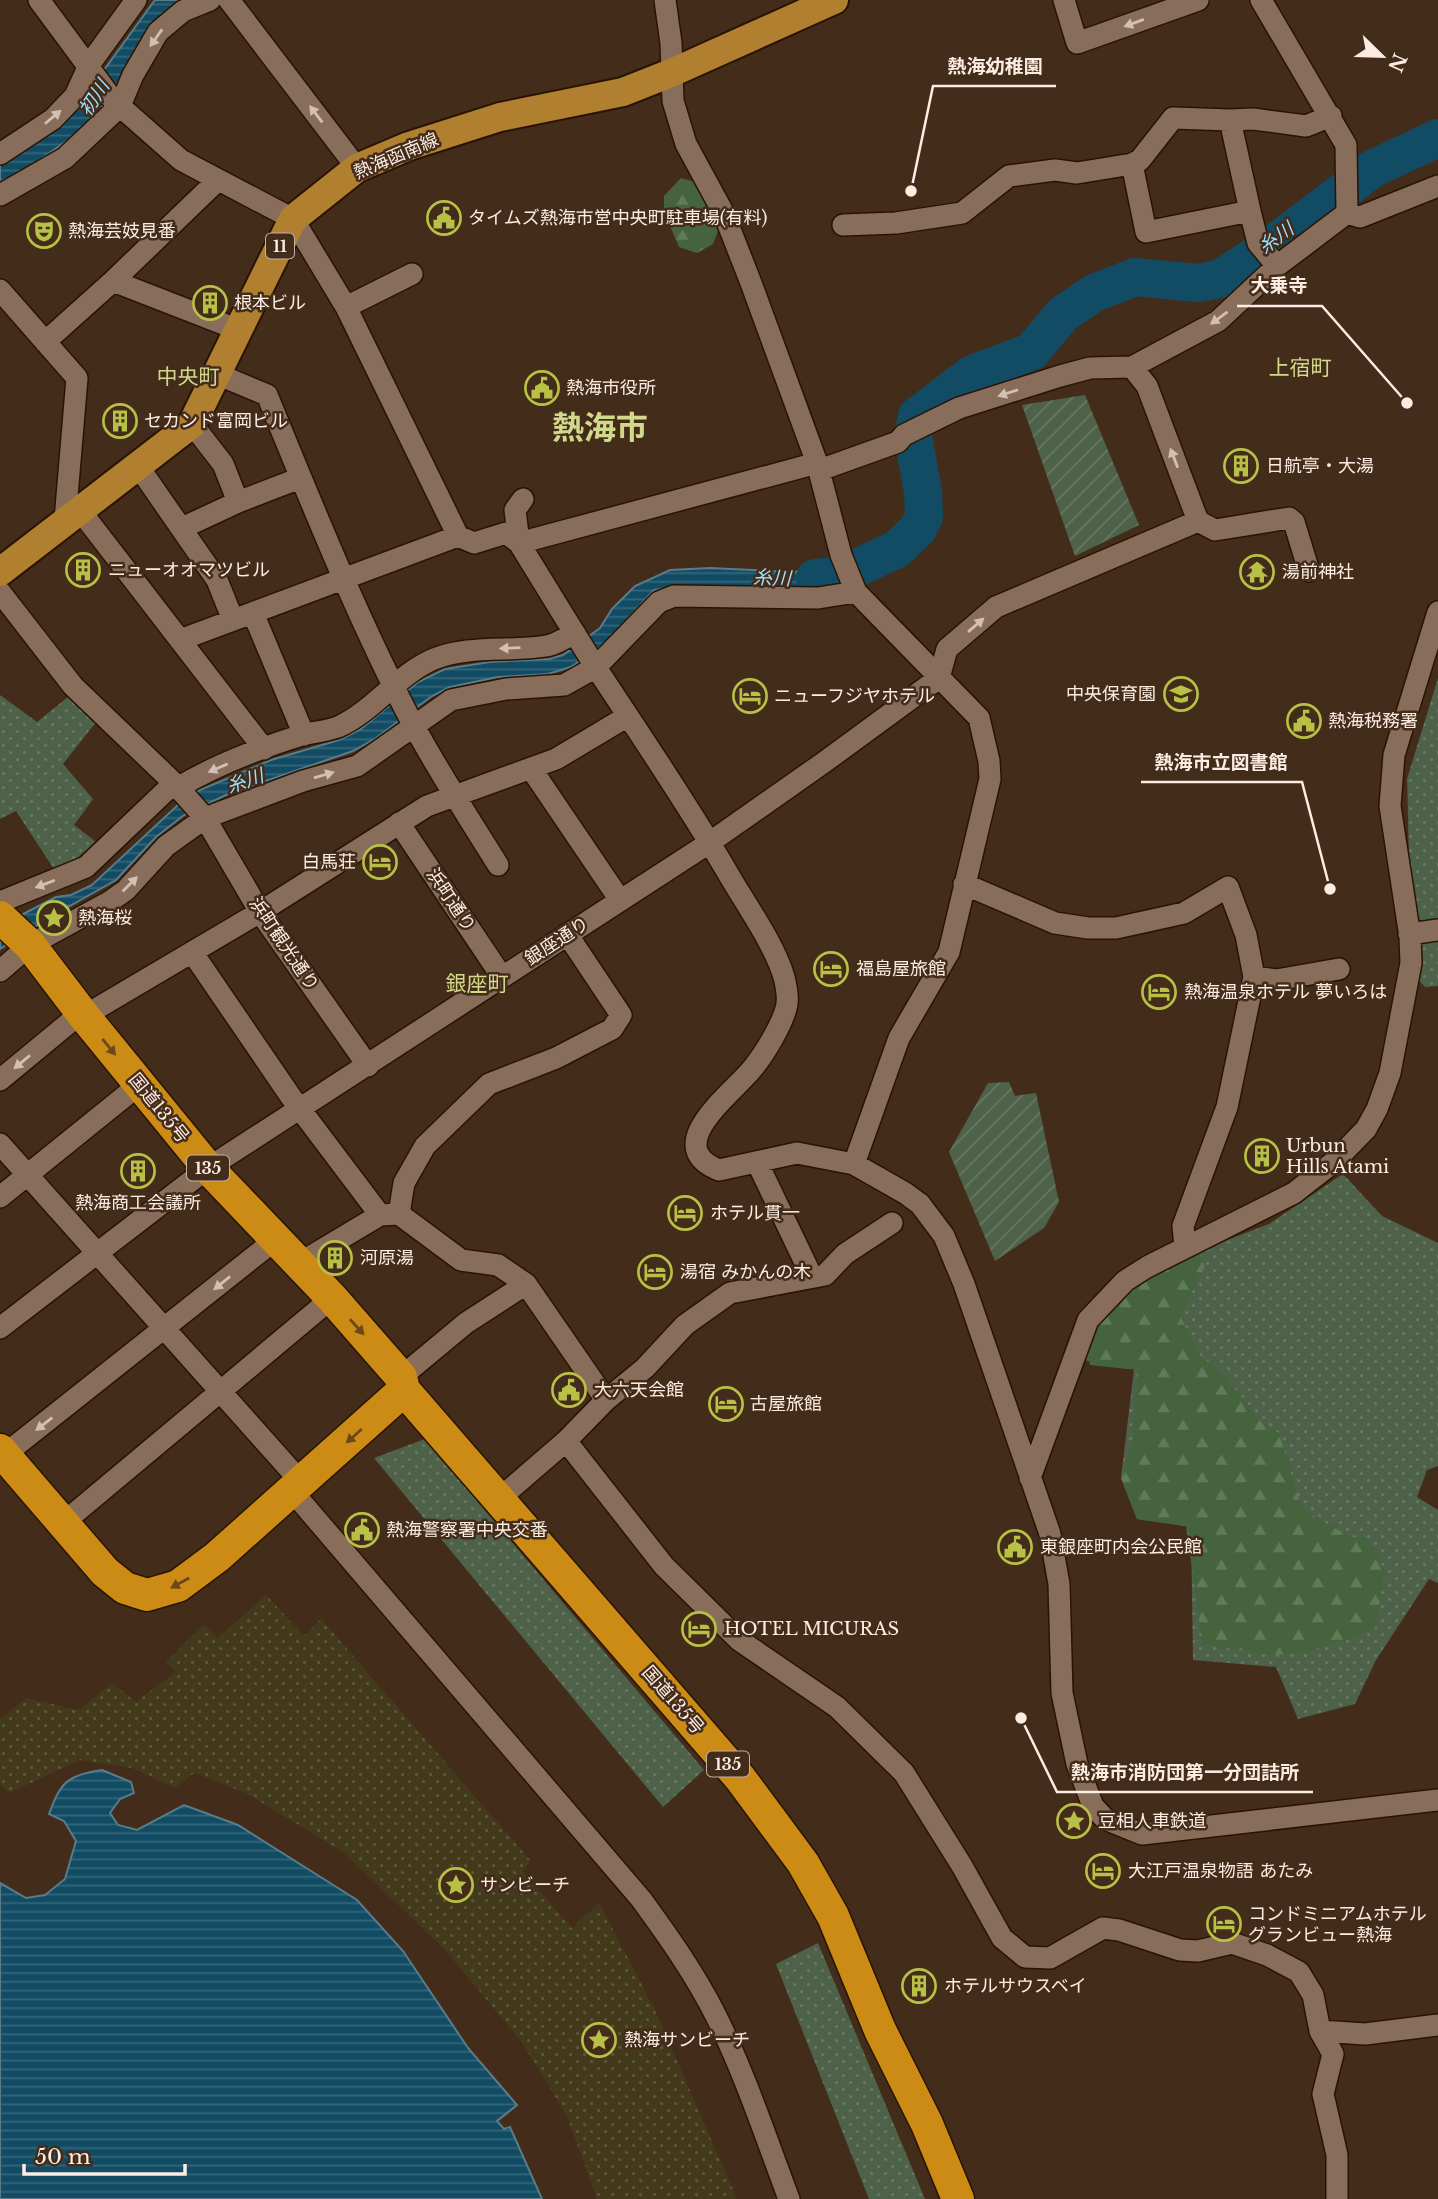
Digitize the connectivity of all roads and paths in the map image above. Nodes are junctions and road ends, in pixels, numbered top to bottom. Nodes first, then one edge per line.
1 (39, 0) edge
2 (136, 0) edge
3 (210, 0) edge
4 (229, 0) edge
5 (665, 0) edge
6 (834, 0) edge
7 (1064, 0) edge
8 (1198, 0) edge
9 (1261, 0) edge
10 (92, 69) junction
11 (671, 73) junction
12 (117, 103) junction
13 (1331, 116) junction
14 (1230, 120) junction
15 (0, 154) edge
16 (1132, 164) junction
17 (357, 168) junction
18 (218, 180) junction
19 (1438, 186) edge
20 (0, 195) edge
21 (1347, 206) junction
22 (1250, 211) junction
23 (293, 219) junction
24 (843, 225) dead end
25 (1277, 266) junction
26 (412, 274) dead end
27 (113, 281) junction
28 (0, 290) edge
29 (346, 307) junction
30 (239, 330) junction
31 (46, 342) junction
32 (1132, 368) junction
33 (217, 374) junction
34 (192, 424) junction
35 (138, 466) junction
36 (818, 467) junction
37 (300, 478) junction
38 (523, 499) dead end
39 (238, 502) junction
40 (72, 515) junction
41 (1198, 522) junction
42 (182, 528) junction
43 (458, 536) junction
44 (519, 543) junction
45 (1309, 571) dead end
46 (0, 572) edge
47 (342, 578) junction
48 (0, 592) edge
49 (856, 592) junction
50 (1438, 612) edge
51 (243, 616) junction
52 (180, 640) junction
53 (585, 649) junction
54 (939, 678) junction
55 (404, 706) junction
56 (628, 716) junction
57 (304, 734) junction
58 (264, 749) junction
59 (532, 769) junction
60 (176, 785) junction
61 (455, 795) junction
62 (205, 818) junction
63 (399, 823) junction
64 (709, 843) junction
65 (498, 865) dead end
66 (964, 884) junction
67 (620, 900) junction
68 (0, 902) edge
69 (260, 912) junction
70 (1438, 930) edge
71 (17, 933) edge
72 (567, 934) junction
73 (1409, 934) junction
74 (192, 952) junction
75 (1339, 969) dead end
76 (0, 971) edge
77 (502, 977) junction
78 (1254, 977) junction
79 (83, 1015) junction
80 (368, 1066) junction
81 (0, 1080) edge
82 (139, 1084) junction
83 (300, 1109) junction
84 (0, 1144) edge
85 (757, 1162) junction
86 (854, 1164) junction
87 (208, 1168) junction
88 (27, 1175) junction
89 (0, 1197) edge
90 (389, 1214) junction
91 (892, 1223) dead end
92 (275, 1240) junction
93 (1185, 1247) junction
94 (96, 1254) junction
95 (298, 1264) junction
96 (812, 1277) junction
97 (526, 1284) junction
98 (332, 1298) junction
99 (0, 1328) edge
100 (166, 1329) junction
101 (403, 1383) junction
102 (220, 1393) junction
103 (606, 1400) junction
104 (566, 1441) junction
105 (2, 1453) edge
106 (1030, 1478) junction
107 (297, 1487) junction
108 (499, 1499) junction
109 (63, 1524) junction
110 (1438, 1800) edge
111 (1438, 2025) edge
112 (1320, 2031) junction
113 (789, 2199) edge
114 (958, 2199) edge
115 (1337, 2199) edge

1 - 10 street
2 - 10 street
3 -> 12 street
17 -> 4 street
5 - 11 street
6 - 11 main road, 熱海函南線 / 11
8 -> 7 street
9 - 13 street
10 - 12 street
15 -> 10 street
11 - 17 main road, 熱海函南線 / 11
11 - 36 street
12 - 18 street
12 - 20 street
13 - 14 street
13 - 21 street
14 - 16 street
14 - 22 street
16 - 22 street
16 - 24 street
17 - 23 main road, 熱海函南線 / 11
18 - 23 street
18 - 27 street
19 - 21 street
21 - 25 street
22 - 25 street
23 - 29 street
23 - 30 main road, 熱海函南線 / 11
25 -> 32 street
26 - 29 street
27 - 30 street
27 - 31 street
28 - 31 street
29 - 43 street
30 - 33 main road, 熱海函南線 / 11
31 - 40 street
32 -> 36 street
41 -> 32 street
33 - 34 main road, 熱海函南線 / 11
33 - 37 street
34 - 35 main road, 熱海函南線 / 11
34 - 39 street
35 - 40 main road, 熱海函南線 / 11
35 - 42 street
36 - 44 street
36 - 49 street
37 - 39 street
37 - 47 street
38 - 44 street
39 - 42 street
40 - 46 main road, 熱海函南線 / 11
40 - 52 street
41 - 45 street
54 -> 41 street
42 - 51 street
43 - 44 street
43 - 47 street
44 - 53 street
47 - 51 street
47 - 55 street
48 - 60 street, 浜町観光通り
49 - 53 street
49 - 54 street
50 - 73 street
51 - 52 street
51 - 57 street
52 - 58 street
53 - 55 street
53 -> 55 street
53 - 56 street
54 - 64 street, 銀座通り
54 - 66 street
55 - 57 street
55 - 61 street
62 -> 55 street
56 - 59 street
56 - 64 street
57 - 58 street
58 -> 60 street
59 - 61 street
59 - 67 street
60 - 62 street, 浜町観光通り
60 -> 68 street
61 - 63 street
61 - 65 street
62 - 69 street, 浜町観光通り
71 -> 62 street
63 - 69 street
63 - 77 street, 浜町通り
64 - 67 street, 銀座通り
64 - 85 street
66 - 78 street
66 - 86 street
67 - 72 street, 銀座通り
69 - 74 street
69 - 80 street, 浜町観光通り
70 - 73 street
71 - 76 street
71 - 79 highway, 国道135号 / 135
72 - 77 street, 銀座通り
72 - 90 street
73 - 93 street
74 - 79 street
74 - 83 street
75 - 78 street
77 - 80 street, 銀座通り
78 - 93 street
79 -> 81 street
79 -> 82 highway, 国道135号 / 135
80 - 83 street, 銀座通り
82 - 87 highway, 国道135号 / 135
82 - 88 street
83 - 87 street, 銀座通り
83 - 90 street
84 - 88 street
85 - 86 street
85 - 96 street
86 - 106 street
87 - 92 highway, 国道135号 / 135
87 - 94 street, 銀座通り
88 - 89 street
88 - 94 street
90 - 95 street
90 - 97 street
91 - 96 street
92 - 95 highway, 国道135号 / 135
92 -> 100 street
93 - 106 street
94 - 99 street, 銀座通り
94 - 100 street
95 - 98 highway, 国道135号 / 135
96 - 103 street
97 - 101 street
97 - 103 street
98 -> 101 highway, 国道135号 / 135
98 - 102 street
100 - 102 street
100 -> 105 street
101 -> 107 highway
101 - 108 highway, 国道135号 / 135
102 - 107 street
102 - 109 street
103 - 104 street
104 - 108 street
104 - 112 street
105 - 109 highway
106 - 110 street
107 -> 109 highway
107 - 113 street
108 - 114 highway, 国道135号 / 135
111 - 112 street
112 - 115 street

